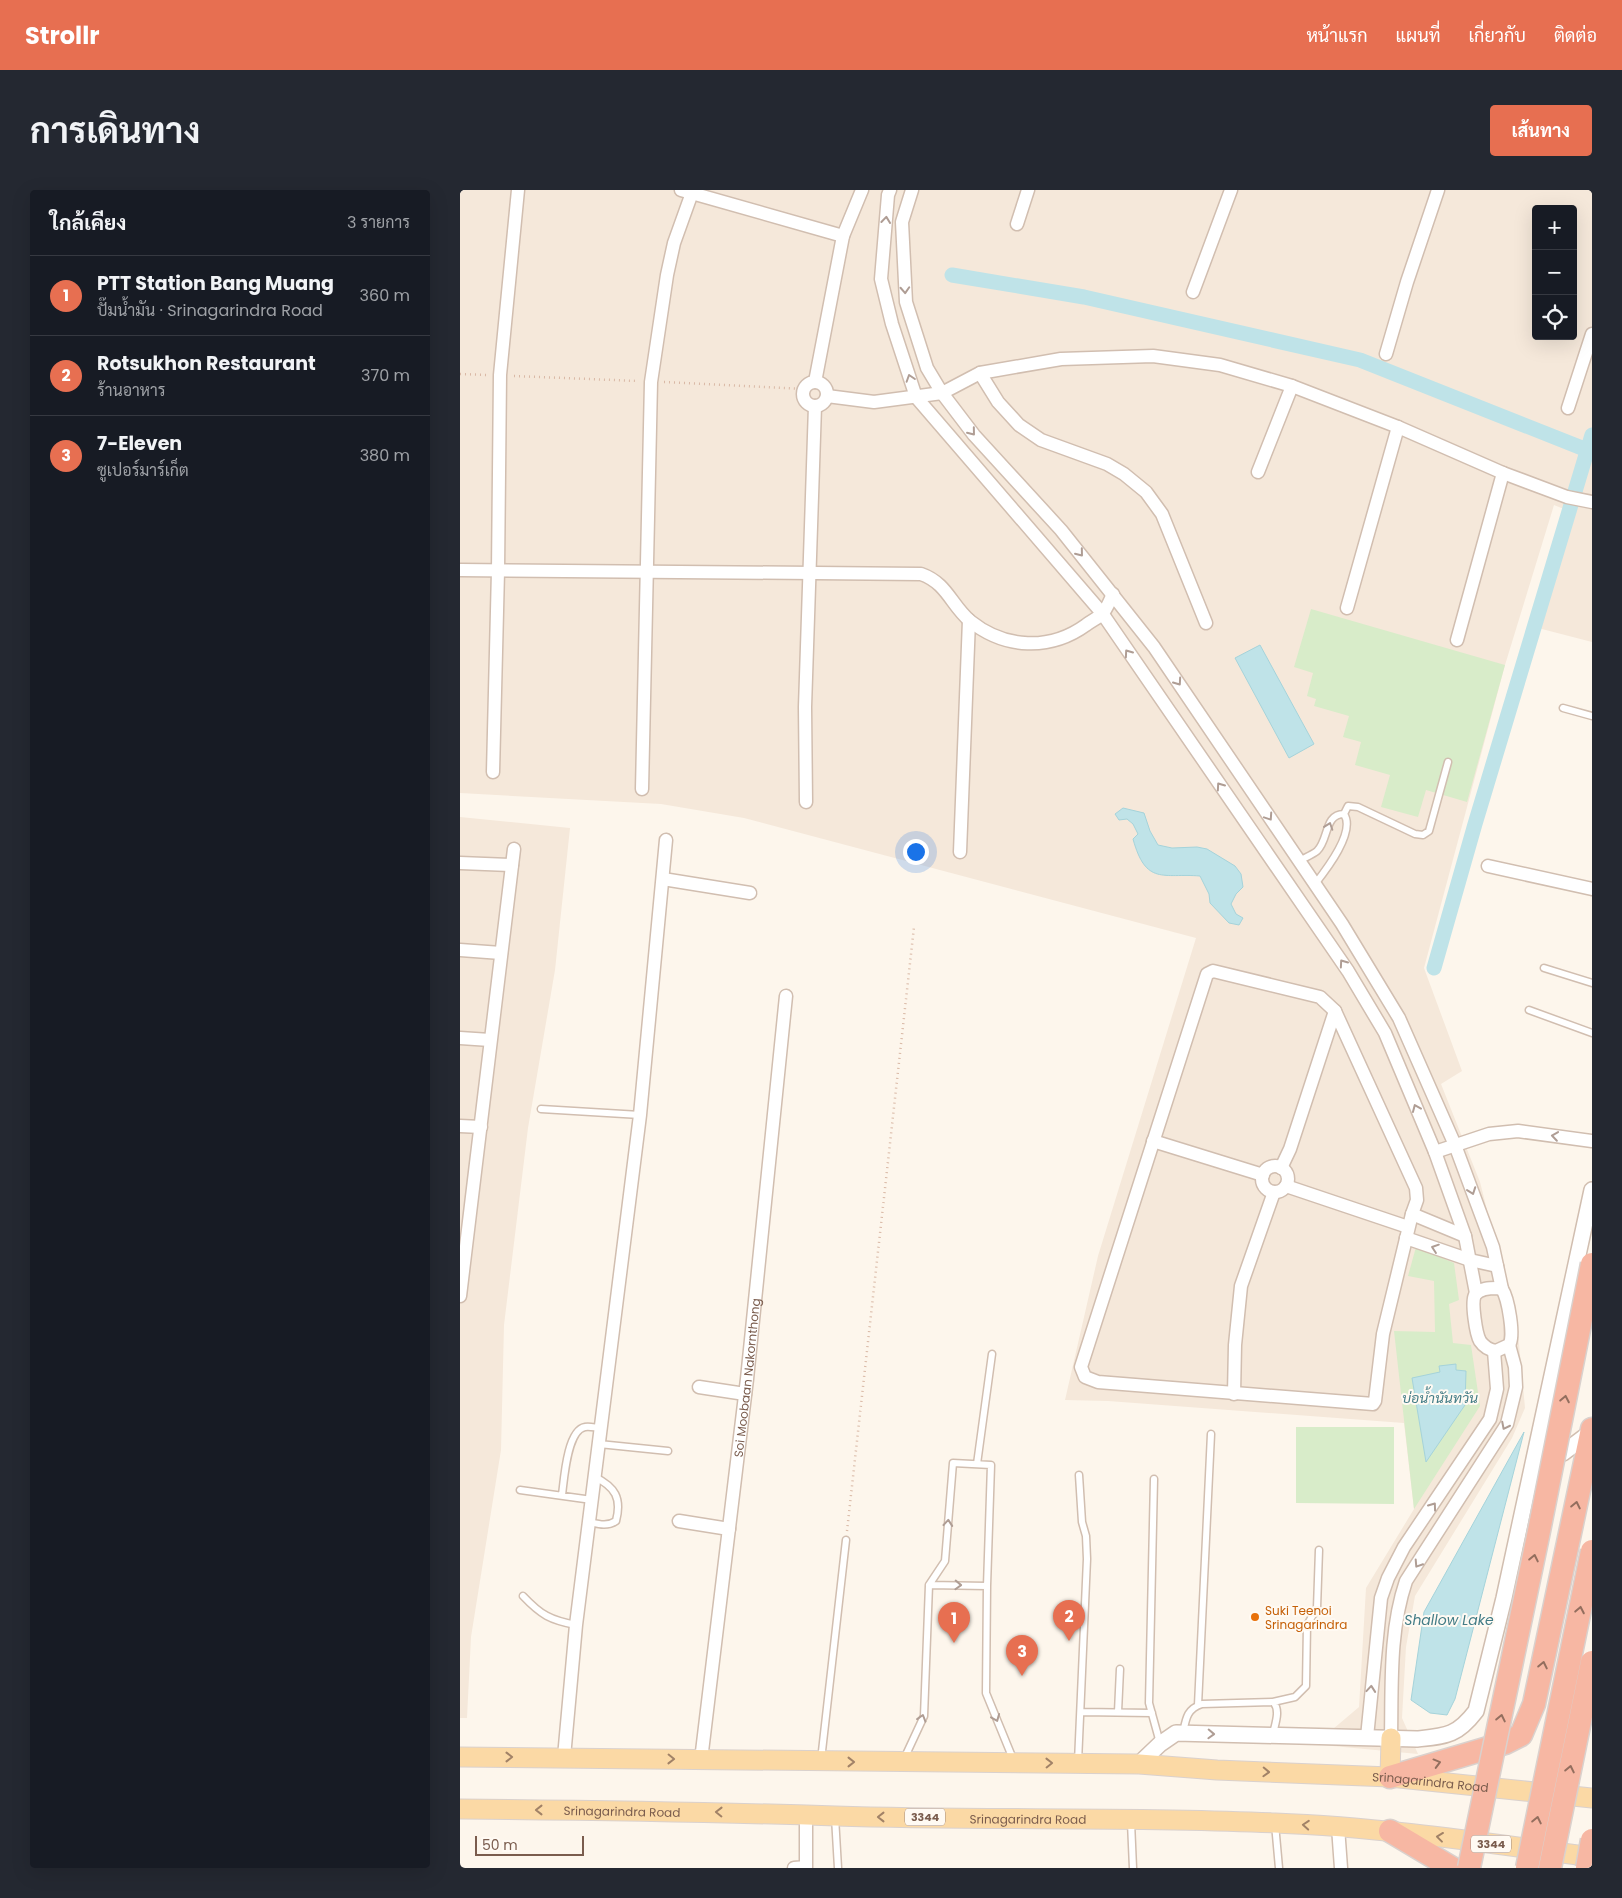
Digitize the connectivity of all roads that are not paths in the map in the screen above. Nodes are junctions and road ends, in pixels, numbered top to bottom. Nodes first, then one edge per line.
1 (518, 190) edge
2 (862, 190) edge
3 (890, 190) edge
4 (912, 190) edge
5 (1028, 190) edge
6 (1231, 190) edge
7 (1438, 190) edge
8 (688, 191) edge
9 (1017, 224) dead end
10 (843, 236) junction
11 (1193, 292) dead end
12 (1592, 334) edge
13 (1386, 354) dead end
14 (980, 373) junction
15 (810, 385) junction
16 (1292, 386) junction
17 (942, 393) junction
18 (827, 396) junction
19 (916, 397) junction
20 (815, 406) junction
21 (1568, 408) dead end
22 (1398, 427) junction
23 (1258, 472) dead end
24 (1503, 473) junction
25 (1592, 502) edge
26 (460, 570) edge
27 (498, 571) junction
28 (647, 572) junction
29 (810, 573) junction
30 (1113, 594) junction
31 (1347, 608) dead end
32 (1102, 613) junction
33 (970, 620) junction
34 (1206, 623) dead end
35 (1457, 640) dead end
36 (1562, 708) dead end
37 (1592, 716) edge
38 (1448, 762) dead end
39 (493, 772) dead end
40 (642, 789) dead end
41 (806, 802) dead end
42 (1344, 814) junction
43 (666, 840) dead end
44 (514, 848) dead end
45 (960, 852) dead end
46 (1299, 862) junction
47 (460, 863) edge
48 (512, 865) junction
49 (1488, 866) dead end
50 (663, 879) junction
51 (1315, 884) junction
52 (1592, 889) edge
53 (750, 893) dead end
54 (460, 950) edge
55 (501, 953) junction
56 (1544, 968) dead end
57 (1592, 983) edge
58 (786, 996) dead end
59 (1529, 1010) dead end
60 (1335, 1011) junction
61 (1592, 1033) edge
62 (460, 1038) edge
63 (490, 1040) junction
64 (541, 1109) dead end
65 (640, 1115) junction
66 (460, 1126) edge
67 (481, 1127) junction
68 (1592, 1141) edge
69 (1153, 1142) junction
70 (1455, 1145) junction
71 (1435, 1152) junction
72 (1282, 1168) junction
73 (1263, 1175) junction
74 (1280, 1189) junction
75 (1592, 1190) edge
76 (465, 1213) edge
77 (1412, 1214) junction
78 (1407, 1232) junction
79 (1465, 1236) junction
80 (1470, 1260) junction
81 (1592, 1264) edge
82 (1497, 1266) junction
83 (1502, 1289) junction
84 (1476, 1294) junction
85 (460, 1296) edge
86 (1509, 1345) junction
87 (1494, 1351) junction
88 (992, 1354) dead end
89 (699, 1387) dead end
90 (745, 1394) junction
91 (1234, 1394) junction
92 (602, 1428) junction
93 (1592, 1431) edge
94 (1211, 1434) dead end
95 (599, 1444) junction
96 (668, 1451) dead end
97 (1535, 1457) junction
98 (977, 1464) junction
99 (1079, 1475) dead end
100 (595, 1477) junction
101 (1154, 1479) dead end
102 (520, 1490) dead end
103 (562, 1495) junction
104 (592, 1500) junction
105 (679, 1521) dead end
106 (589, 1522) junction
107 (729, 1529) junction
108 (846, 1540) road end
109 (1319, 1550) dead end
110 (1592, 1551) edge
111 (929, 1584) junction
112 (987, 1586) junction
113 (523, 1596) dead end
114 (576, 1625) junction
115 (1376, 1634) junction
116 (1396, 1635) junction
117 (1592, 1662) edge
118 (1120, 1669) dead end
119 (1273, 1702) junction
120 (1198, 1705) junction
121 (1081, 1712) junction
122 (1118, 1712) junction
123 (1152, 1713) junction
124 (1183, 1733) junction
125 (1272, 1736) junction
126 (1367, 1737) junction
127 (1390, 1738) junction
128 (1160, 1744) junction
129 (460, 1757) edge
130 (564, 1757) junction
131 (701, 1760) junction
132 (820, 1762) junction
133 (903, 1762) junction
134 (1014, 1763) junction
135 (1078, 1763) junction
136 (1139, 1764) junction
137 (1390, 1777) junction
138 (1592, 1798) edge
139 (460, 1809) edge
140 (806, 1814) junction
141 (835, 1816) junction
142 (1131, 1819) junction
143 (1275, 1822) junction
144 (1338, 1827) junction
145 (1390, 1832) junction
146 (1592, 1840) edge
147 (1592, 1857) edge
148 (802, 1868) edge
149 (838, 1868) edge
150 (1133, 1868) edge
151 (1280, 1868) edge
152 (1340, 1868) edge
153 (1452, 1868) edge
154 (1469, 1868) edge
155 (1527, 1868) edge
156 (1550, 1868) edge
157 (1587, 1868) edge

1 - 27 street
2 - 10 street
19 -> 3 street
4 -> 17 street
5 - 9 street
6 - 11 street
7 - 13 street
8 - 10 street
8 - 28 street
10 - 15 street
12 - 21 street
14 - 16 street
14 - 17 street
14 - 34 street
15 - 18 street
15 - 20 street
16 - 22 street
16 - 23 street
17 - 19 street
17 -> 30 street
18 - 19 street
18 - 20 street
19 - 32 street
20 - 29 street
22 - 24 street
22 - 31 street
24 - 25 street
24 - 35 street
26 - 27 street
27 - 28 street
27 - 39 street
28 - 29 street
28 - 40 street
29 - 33 street
29 - 41 street
30 - 32 street
30 -> 46 street
32 - 33 street
71 -> 32 street
33 - 45 street
36 - 37 lane
38 - 42 lane
46 -> 42 lane
42 - 51 lane
43 - 50 street
44 - 48 street
46 - 51 street
47 - 48 street
48 - 55 street
49 - 52 street
50 - 53 street
50 - 65 street
51 - 70 street
54 - 55 street
55 - 63 street
56 - 57 lane
58 - 90 street, Soi Moobaan Nakornthong
59 - 61 lane
60 - 69 street
60 - 72 street
60 - 77 street
62 - 63 street
63 - 67 street
64 - 65 lane
65 - 92 street
66 - 67 street
67 - 76 street
68 -> 70 street
69 - 73 street
69 - 91 street
70 - 71 street
70 -> 82 street
71 - 79 street
72 - 73 street
72 - 74 street
73 - 74 street
74 - 78 street
74 - 91 street
75 - 97 street
76 - 85 street
77 - 78 street
77 - 79 street
80 -> 78 street
78 - 91 street
79 - 80 street
80 - 82 street
80 - 84 street
154 -> 81 highway, bridge
82 - 83 street
83 - 84 street
83 - 86 street
84 - 87 street
86 - 87 street
86 -> 116 street
115 -> 87 street
88 - 98 lane
89 - 90 street
90 - 107 street, Soi Moobaan Nakornthong
92 - 95 street
92 - 103 lane
93 - 97 street
137 -> 93 highway
94 - 120 lane
95 - 96 lane
95 - 100 street
97 - 127 street
111 -> 98 lane
98 - 112 lane
99 - 121 lane
100 - 104 street
100 - 106 lane
101 - 123 lane
102 - 103 lane
103 - 104 lane
104 - 106 street
105 - 107 street
106 - 114 street
107 - 131 street, Soi Moobaan Nakornthong
108 - 132 lane
109 - 119 lane
155 -> 110 highway, bridge
111 -> 112 lane
133 -> 111 lane
112 -> 134 lane
113 - 114 lane
114 - 130 street
115 - 116 street
126 -> 115 street
116 - 127 street
156 -> 117 highway, bridge
118 - 122 lane
119 - 120 lane
119 - 125 lane
120 - 124 lane
121 - 122 lane
121 - 135 lane
122 - 123 lane
123 - 128 lane
124 -> 125 street
124 - 128 street
125 - 126 street
126 - 127 street
127 - 137 main road
128 - 136 street
129 -> 130 main road, Srinagarindra Road
130 -> 131 main road, Srinagarindra Road
131 - 132 main road, Srinagarindra Road
132 -> 133 main road, Srinagarindra Road
133 - 134 main road, Srinagarindra Road
134 -> 135 main road, Srinagarindra Road
135 - 136 main road, Srinagarindra Road
136 -> 137 main road, Srinagarindra Road
137 - 138 main road, Srinagarindra Road
140 -> 139 main road, Srinagarindra Road / 3344
140 - 141 main road, Srinagarindra Road / 3344
140 - 148 street
142 -> 141 main road, Srinagarindra Road / 3344
141 - 149 lane
142 - 143 main road, Srinagarindra Road / 3344
142 - 150 lane
144 -> 143 main road, Srinagarindra Road / 3344
143 - 151 lane
144 - 145 main road, Srinagarindra Road / 3344
144 - 152 street
147 -> 145 main road, Srinagarindra Road / 3344
145 - 153 highway
146 - 157 highway, bridge

